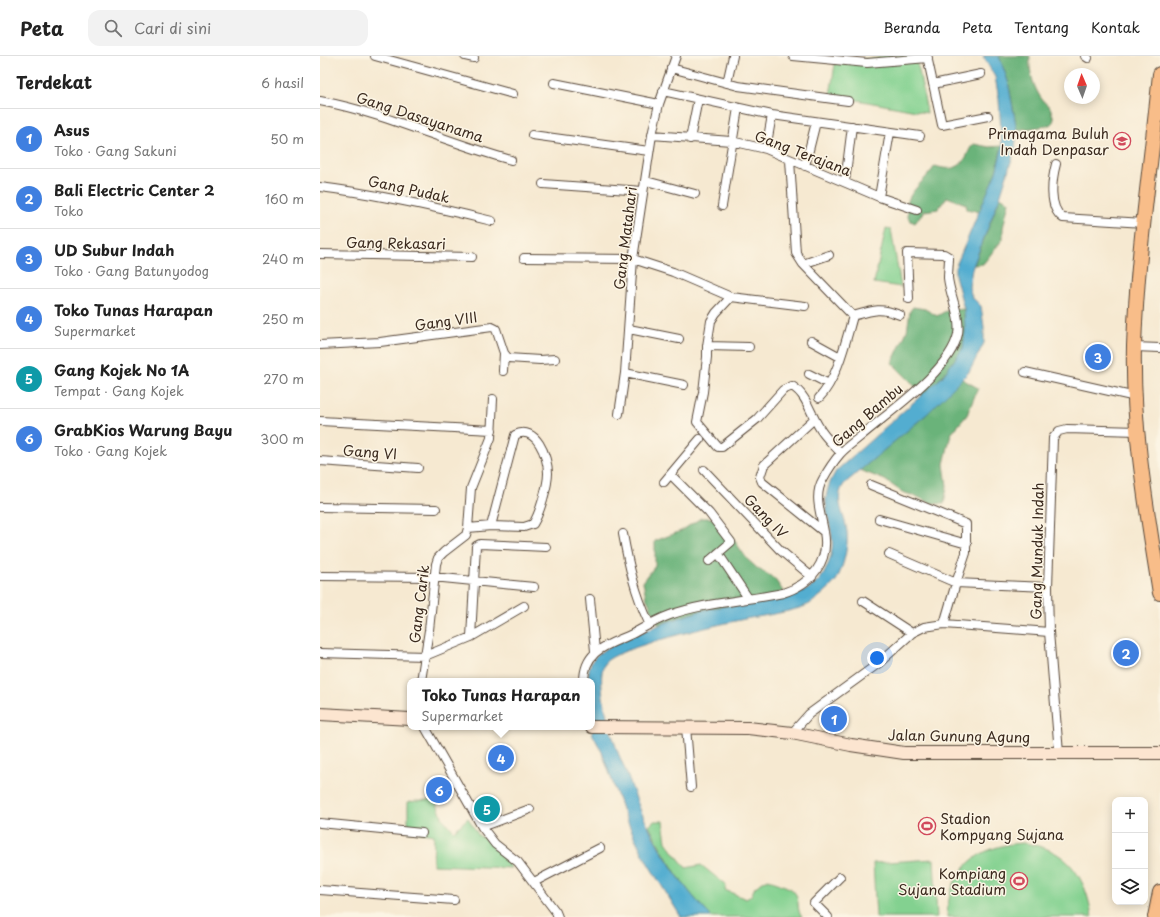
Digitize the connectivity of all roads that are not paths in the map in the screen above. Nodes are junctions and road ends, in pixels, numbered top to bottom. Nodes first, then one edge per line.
1 (375, 56) edge
2 (676, 56) edge
3 (733, 56) edge
4 (793, 56) edge
5 (928, 57) edge
6 (671, 68) junction
7 (981, 74) dead end
8 (1160, 74) edge
9 (554, 83) dead end
10 (727, 84) junction
11 (933, 84) junction
12 (663, 91) junction
13 (513, 94) dead end
14 (698, 100) junction
15 (320, 101) edge
16 (848, 101) dead end
17 (659, 104) junction
18 (738, 108) junction
19 (772, 115) junction
20 (988, 116) dead end
21 (816, 122) junction
22 (852, 126) junction
23 (890, 132) junction
24 (532, 135) dead end
25 (652, 135) junction
26 (920, 136) dead end
27 (690, 139) junction
28 (731, 141) junction
29 (766, 149) junction
30 (649, 151) junction
31 (511, 160) dead end
32 (790, 160) junction
33 (1056, 164) dead end
34 (805, 166) junction
35 (646, 181) junction
36 (845, 182) junction
37 (543, 184) dead end
38 (320, 187) edge
39 (644, 191) junction
40 (696, 194) dead end
41 (879, 197) junction
42 (722, 206) dead end
43 (917, 210) dead end
44 (492, 221) dead end
45 (1144, 223) junction
46 (320, 254) edge
47 (829, 255) dead end
48 (472, 257) dead end
49 (524, 258) dead end
50 (633, 259) junction
51 (803, 264) junction
52 (731, 298) junction
53 (909, 299) dead end
54 (805, 306) dead end
55 (900, 315) dead end
56 (853, 316) junction
57 (629, 329) junction
58 (679, 339) dead end
59 (811, 341) dead end
60 (320, 345) edge
61 (707, 346) junction
62 (749, 347) dead end
63 (1134, 347) junction
64 (1160, 348) edge
65 (504, 353) junction
66 (840, 357) junction
67 (556, 359) dead end
68 (504, 371) dead end
69 (1025, 372) dead end
70 (625, 373) junction
71 (809, 374) dead end
72 (828, 384) junction
73 (684, 385) dead end
74 (1136, 397) junction
75 (819, 398) dead end
76 (493, 400) dead end
77 (619, 414) dead end
78 (814, 418) junction
79 (320, 421) edge
80 (492, 430) junction
81 (1138, 432) junction
82 (700, 439) dead end
83 (841, 453) junction
84 (320, 461) edge
85 (418, 468) dead end
86 (704, 470) dead end
87 (671, 475) junction
88 (664, 482) dead end
89 (871, 485) dead end
90 (320, 506) edge
91 (436, 509) dead end
92 (879, 519) dead end
93 (491, 526) junction
94 (468, 528) junction
95 (824, 532) junction
96 (623, 534) dead end
97 (967, 544) junction
98 (546, 547) dead end
99 (718, 553) junction
100 (889, 554) dead end
101 (709, 560) dead end
102 (320, 576) edge
103 (433, 577) junction
104 (812, 577) junction
105 (474, 581) junction
106 (956, 583) junction
107 (1048, 587) junction
108 (534, 588) dead end
109 (1160, 593) edge
110 (748, 598) junction
111 (590, 599) dead end
112 (864, 601) dead end
113 (524, 606) dead end
114 (649, 624) junction
115 (944, 624) junction
116 (1049, 632) junction
117 (912, 633) junction
118 (471, 637) junction
119 (595, 652) junction
120 (320, 653) edge
121 (425, 656) junction
122 (421, 678) edge
123 (584, 678) edge
124 (320, 714) edge
125 (407, 719) edge
126 (595, 727) edge
127 (686, 728) junction
128 (427, 730) edge
129 (792, 733) junction
130 (1059, 753) junction
131 (1160, 753) edge
132 (691, 787) dead end
133 (530, 809) dead end
134 (320, 823) edge
135 (482, 827) junction
136 (422, 833) dead end
137 (600, 848) dead end
138 (840, 877) dead end
139 (534, 882) junction
140 (320, 890) edge
141 (1160, 892) edge
142 (454, 900) dead end
143 (558, 917) edge
144 (828, 917) edge
145 (1155, 917) edge

1 - 13 street
2 - 6 street, Gang Matahari
3 - 10 street
4 - 5 street
5 - 11 street
6 - 10 street
6 - 12 street, Gang Matahari
7 - 11 street
8 - 45 highway
9 - 17 street
10 - 16 street
11 - 20 street
12 - 14 street
12 - 17 street, Gang Matahari
14 - 18 street
14 - 27 street
15 - 31 street, Gang Dasayanama
17 - 25 street, Gang Matahari
18 - 19 street
18 - 28 street
19 - 21 street
19 - 29 street
21 - 22 street
21 - 34 street
22 - 23 street
22 - 36 street
23 - 26 street
23 - 41 street
24 - 30 street
25 - 27 street, Gang Terajana
25 - 30 street, Gang Matahari
27 - 28 street, Gang Terajana
28 - 29 street, Gang Terajana
28 - 42 street
29 - 32 street, Gang Terajana
30 - 35 street, Gang Matahari
32 - 34 street, Gang Terajana
32 - 51 street
33 - 45 street
34 - 36 street, Gang Terajana
35 - 39 street, Gang Matahari
35 - 40 street
36 - 41 street, Gang Terajana
37 - 39 street
38 - 44 street, Gang Pudak
39 - 50 street, Gang Matahari
41 - 43 street, Gang Terajana
45 - 63 highway
46 - 48 street, Gang Rekasari
47 - 51 street
49 - 50 street
50 - 52 street
50 - 57 street, Gang Matahari
51 - 56 street
52 - 54 street
52 - 61 street
53 - 83 street, Gang Bambu
55 - 56 street
56 - 66 street
57 - 58 street
57 - 70 street, Gang Matahari
59 - 66 street
60 - 65 street, Gang VIII
61 - 62 street
61 - 78 street
63 - 64 street
63 - 74 highway
65 - 67 street
65 - 68 street
66 - 72 street
69 - 74 street
70 - 73 street
70 - 77 street, Gang Matahari
71 - 72 street
72 - 75 street
74 - 81 highway
76 - 80 street
78 - 83 street
78 - 95 street
79 - 80 street
80 - 94 street
81 - 107 street, Gang Munduk Indah
81 - 109 highway
82 - 87 street
83 - 95 street, Gang Bambu
84 - 85 street, Gang VI
86 - 104 street, Gang IV
87 - 88 street
87 - 99 street
89 - 97 street
90 - 91 street
92 - 97 street
93 - 93 street
93 - 94 street
94 - 103 street, Gang Carik
95 - 104 street, Gang Bambu
96 - 114 street
97 - 106 street
98 - 105 street
99 - 101 street
99 - 110 street
100 - 106 street
102 - 103 street
103 - 105 street
103 - 121 street, Gang Carik
104 - 110 street, Gang Bambu
105 - 108 street
105 - 118 street
106 - 107 street
106 - 115 street
107 - 116 street, Gang Munduk Indah
110 - 114 street, Gang Bambu
111 - 119 street
112 - 117 street
113 - 118 street
114 - 119 street, Gang Bambu
115 - 116 street
115 - 117 street
116 - 130 street, Gang Munduk Indah
117 - 129 street
118 - 121 street
119 - 123 street
120 - 121 street
121 - 122 street, Gang Carik
124 - 125 main road
126 - 127 main road, Jalan Gunung Agung
127 - 129 main road, Jalan Gunung Agung
127 - 132 street
128 - 135 street
129 - 130 main road, Jalan Gunung Agung
130 - 131 main road, Jalan Gunung Agung
133 - 135 street
134 - 136 street
135 - 139 street
137 - 139 street
138 - 144 street
139 - 143 street
140 - 142 street
141 - 145 highway

